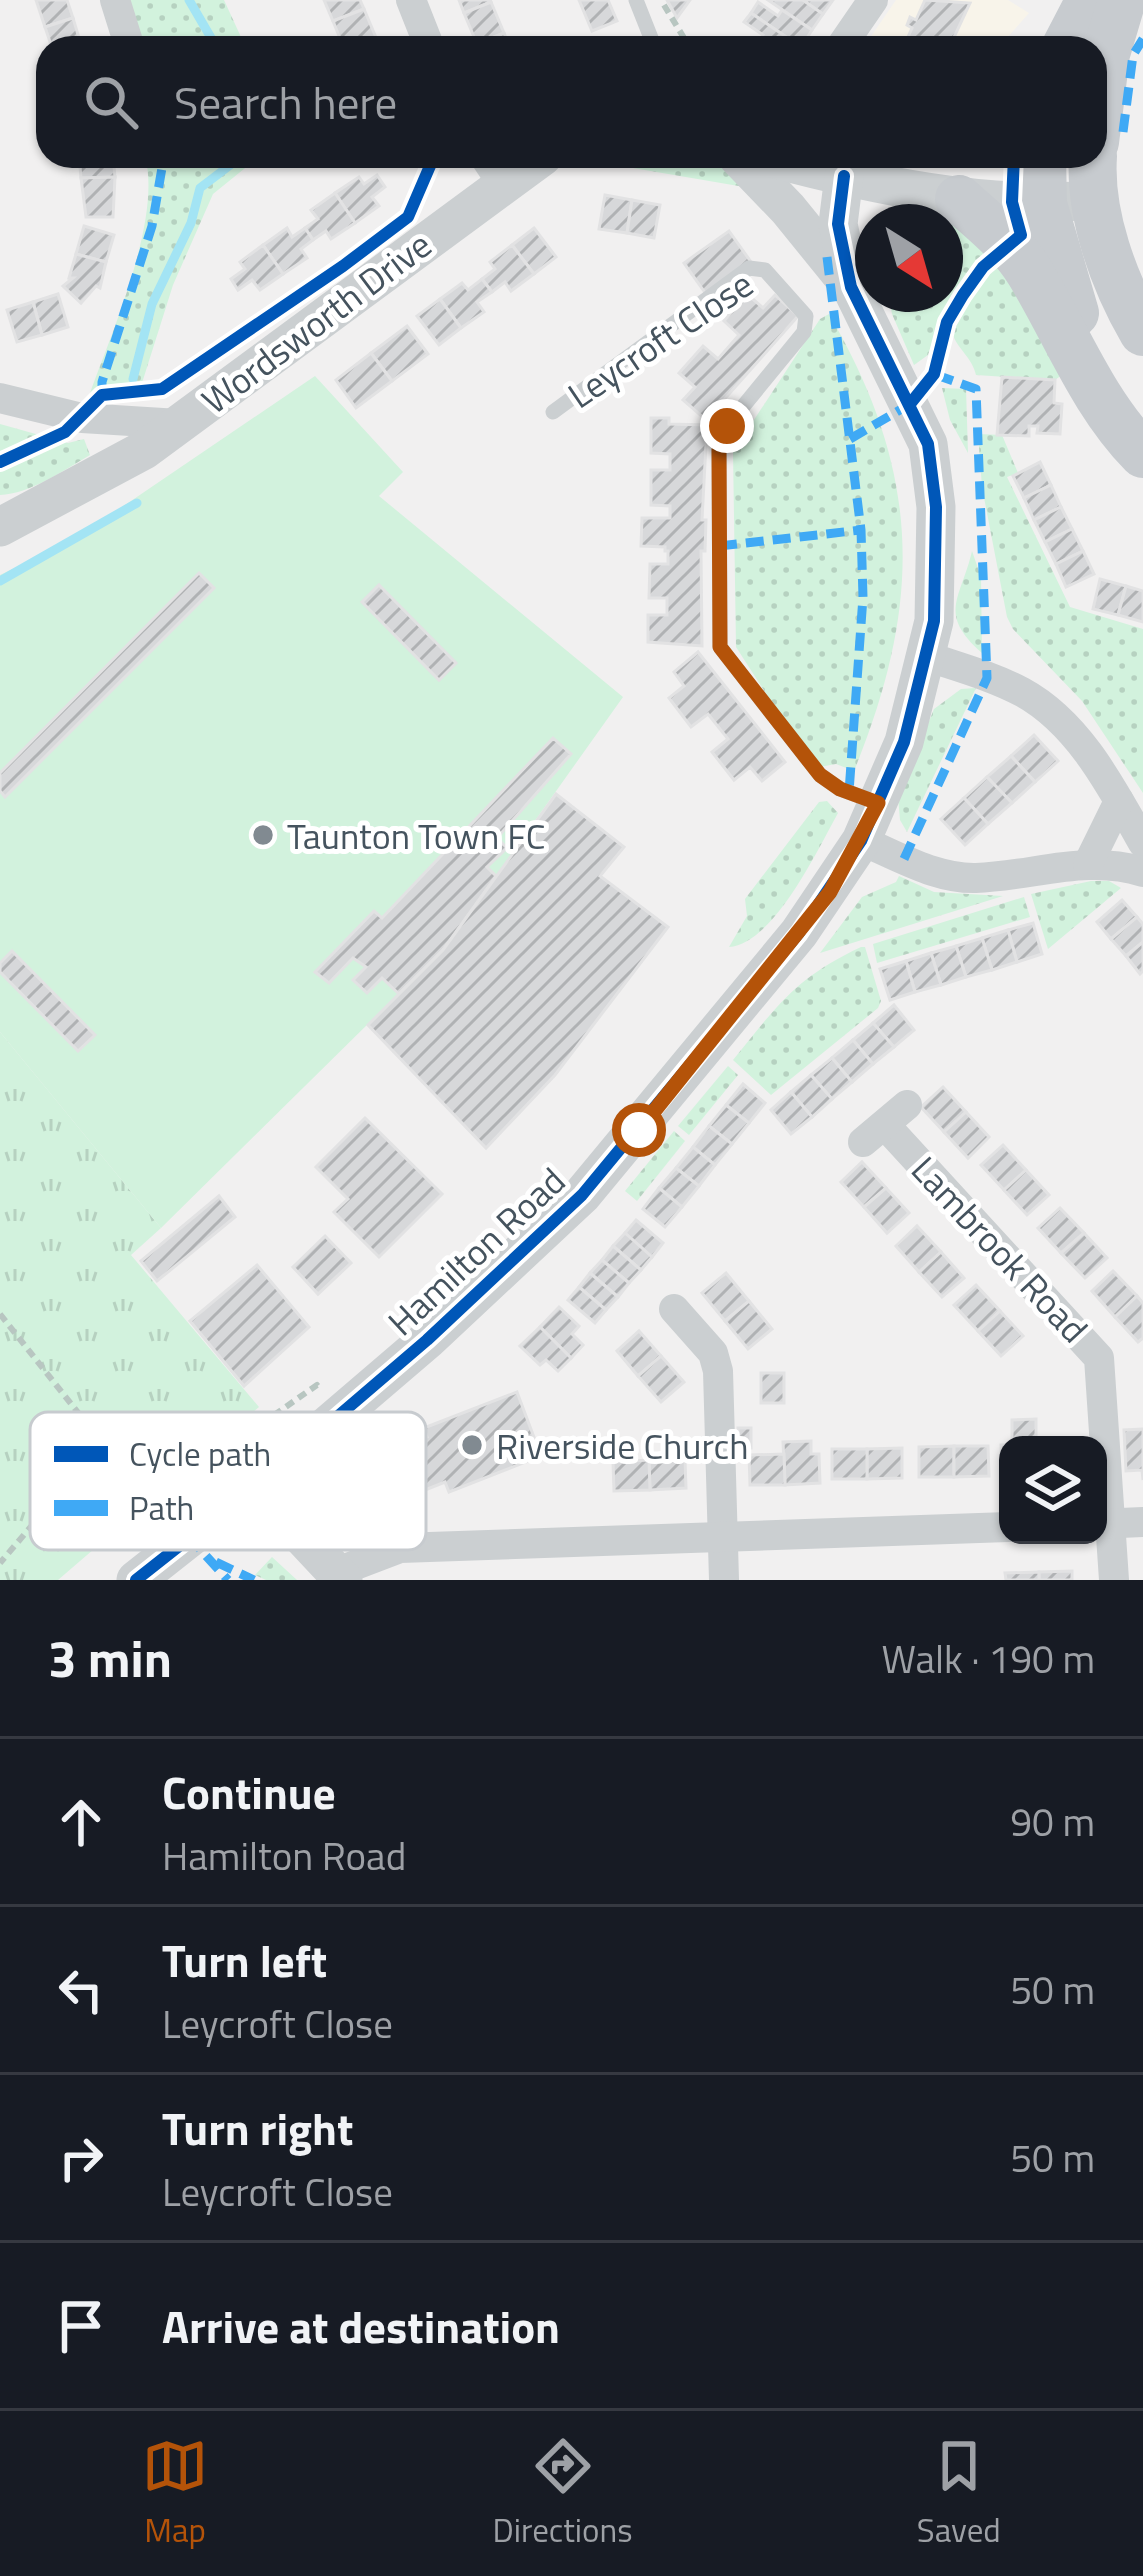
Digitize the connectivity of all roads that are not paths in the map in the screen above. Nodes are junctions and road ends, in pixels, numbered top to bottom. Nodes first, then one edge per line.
1 (115, 0) edge
2 (411, 0) edge
3 (636, 0) edge
4 (873, 0) edge
5 (1090, 0) edge
6 (1122, 0) edge
7 (126, 36) edge
8 (425, 36) edge
9 (650, 36) edge
10 (848, 36) edge
11 (1070, 36) edge
12 (1107, 51) edge
13 (749, 168) edge
14 (812, 168) edge
15 (864, 168) edge
16 (493, 170) edge
17 (844, 176) junction
18 (1095, 178) edge
19 (1042, 180) edge
20 (959, 199) junction
21 (948, 204) edge
22 (855, 258) edge
23 (855, 266) edge
24 (877, 312) edge
25 (1143, 332) edge
26 (0, 398) edge
27 (554, 412) dead end
28 (1143, 416) edge
29 (179, 424) junction
30 (1143, 454) edge
31 (0, 527) edge
32 (926, 656) junction
33 (1119, 801) junction
34 (878, 803) junction
35 (861, 841) junction
36 (1143, 843) edge
37 (1088, 864) junction
38 (1143, 872) edge
39 (885, 1124) dead end
40 (672, 1311) dead end
41 (342, 1412) edge
42 (1101, 1436) edge
43 (1143, 1522) edge
44 (1107, 1524) edge
45 (999, 1527) edge
46 (723, 1538) junction
47 (1107, 1544) edge
48 (426, 1548) edge
49 (174, 1550) edge
50 (315, 1550) edge
51 (398, 1550) edge
52 (340, 1576) edge
53 (136, 1580) edge
54 (724, 1580) edge
55 (1114, 1580) edge

1 - 7 street
2 - 8 street
3 - 9 lane
4 - 10 street
5 - 11 main road
6 - 12 main road
13 - 23 street, Hamilton Road
14 - 17 street
15 - 17 street
16 - 29 street, Wordsworth Drive
17 - 20 street
17 - 22 street, Hamilton Road
18 - 19 street
18 - 25 main road
19 - 20 street
19 - 28 main road
20 - 21 street
20 - 30 main road
24 - 32 street, Hamilton Road
26 - 29 street, Wordsworth Drive
27 - 34 lane, Leycroft Close
29 - 31 street
32 - 33 street
32 - 34 street, Hamilton Road
33 - 36 street
33 - 37 street
34 - 35 street, Hamilton Road
35 - 37 street
35 - 41 street, Hamilton Road
37 - 38 street
39 - 42 street, Lambrook Road
40 - 46 street
43 - 44 street
45 - 46 street
46 - 48 street
46 - 54 street
47 - 55 street, Lambrook Road
49 - 53 street, Hamilton Road
50 - 52 street
51 - 52 street

